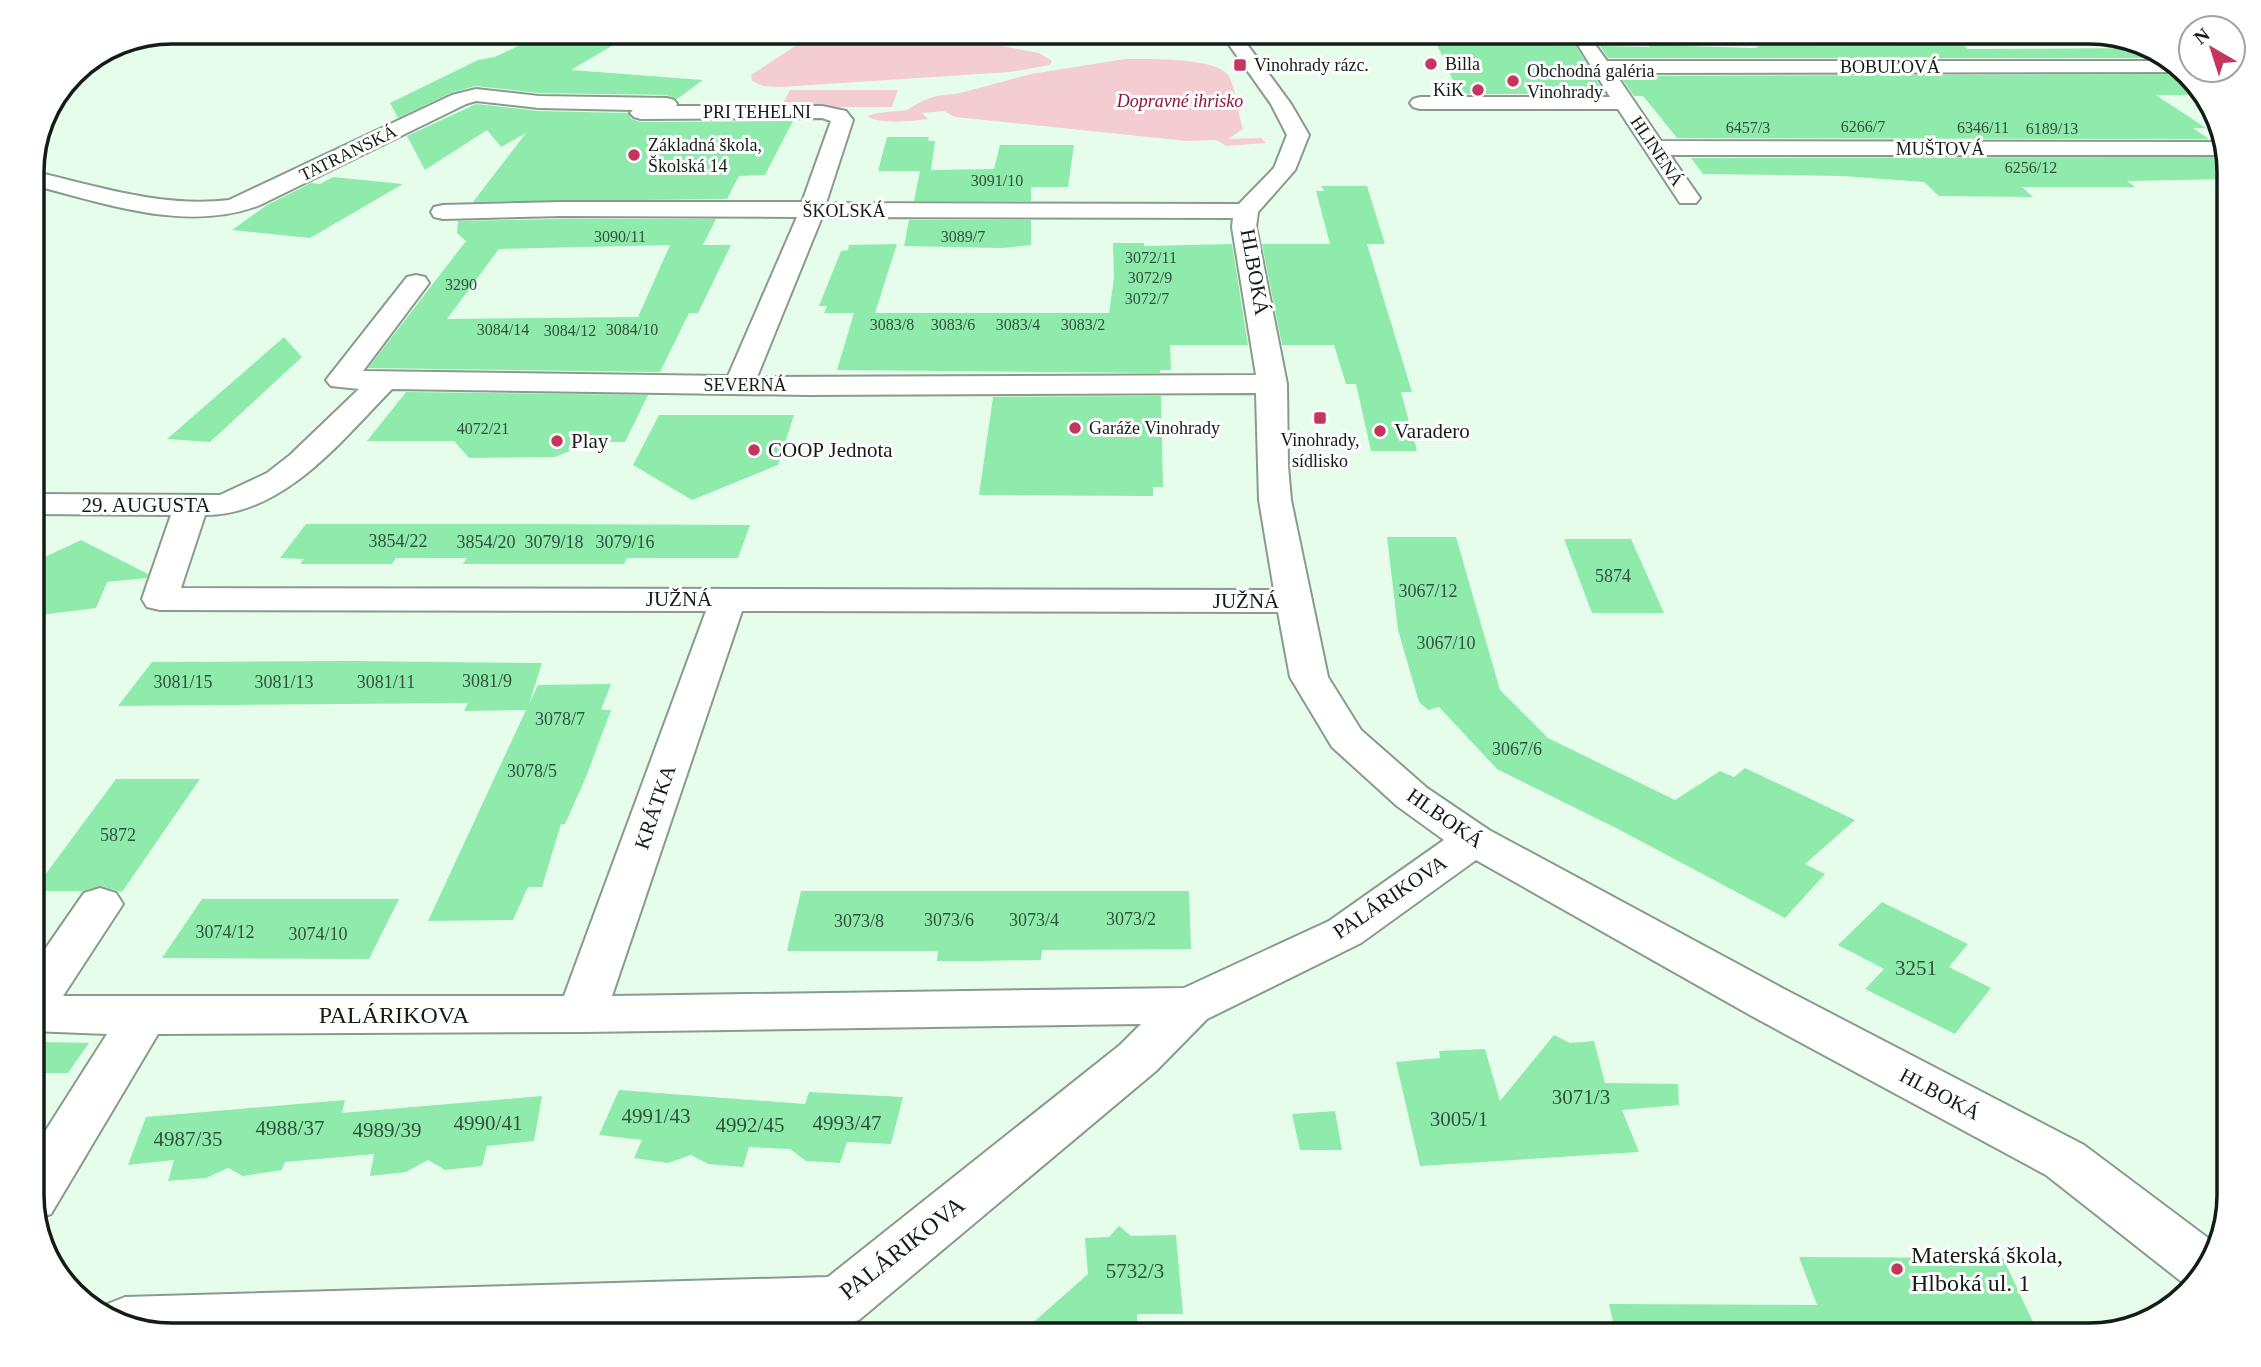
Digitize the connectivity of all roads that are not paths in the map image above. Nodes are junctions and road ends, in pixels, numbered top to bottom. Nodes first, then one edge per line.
1 (1238, 44) edge
2 (1586, 44) edge
3 (1603, 67) junction
4 (2162, 67) edge
5 (1420, 103) dead end
6 (1625, 103) junction
7 (667, 104) dead end
8 (638, 113) dead end
9 (1655, 148) junction
10 (2215, 149) edge
11 (44, 181) edge
12 (1688, 198) dead end
13 (809, 211) junction
14 (443, 212) dead end
15 (1246, 212) junction
16 (416, 283) dead end
17 (384, 381) junction
18 (1272, 384) junction
19 (739, 385) junction
20 (44, 504) edge
21 (191, 506) junction
22 (728, 599) junction
23 (1295, 601) junction
24 (1474, 840) junction
25 (100, 904) dead end
26 (44, 987) edge
27 (1190, 1006) junction
28 (44, 1013) edge
29 (582, 1014) junction
30 (144, 1015) junction
31 (44, 1178) edge
32 (2198, 1262) edge
33 (156, 1322) edge

1 - 15 street, HLBOKÁ
2 - 3 street, HLINENÁ
3 - 4 street, BOBUĽOVÁ
3 - 6 street, HLINENÁ
5 - 6 street, HLINENÁ
6 - 9 street, HLINENÁ
7 - 11 street, TATRANSKÁ
8 - 13 street, PRI TEHELNI
9 - 10 street, MUŠTOVÁ
9 - 12 street, HLINENÁ
13 - 14 street, ŠKOLSKÁ
13 - 15 street, ŠKOLSKÁ
13 - 19 street, PRI TEHELNI
15 - 18 street, HLBOKÁ
16 - 17 street, SEVERNÁ
17 - 19 street, SEVERNÁ
17 - 21 street, 29. AUGUSTA
18 - 19 street, SEVERNÁ
18 - 23 street, HLBOKÁ
20 - 21 street, 29. AUGUSTA
21 - 22 street, JUŽNÁ
22 - 23 street, JUŽNÁ
22 - 29 street, KRÁTKA
23 - 24 street, HLBOKÁ
24 - 27 street, PALÁRIKOVA
24 - 32 street, HLBOKÁ
25 - 26 street
27 - 29 street, PALÁRIKOVA
27 - 33 street, PALÁRIKOVA
28 - 30 street, PALÁRIKOVA
29 - 30 street, PALÁRIKOVA
30 - 31 street

